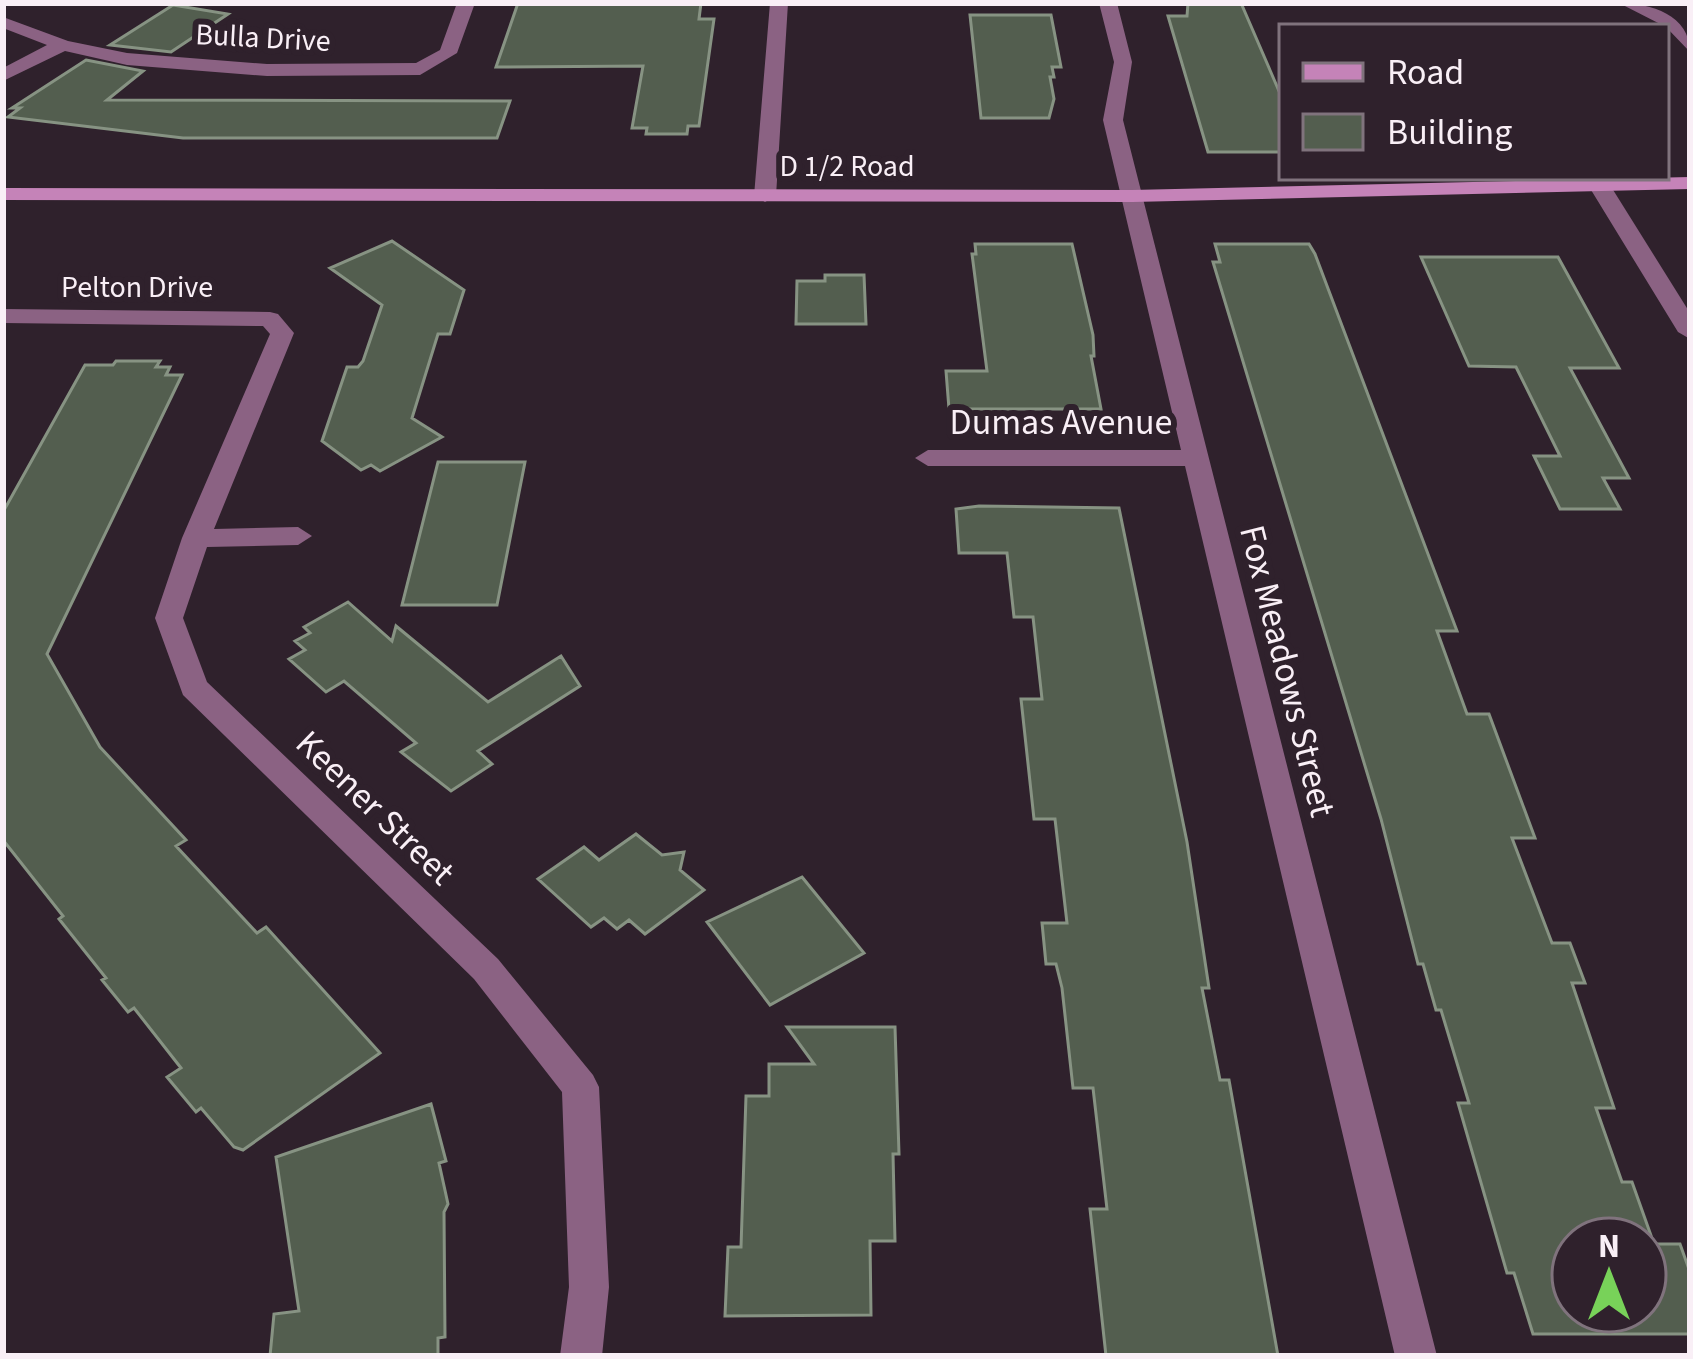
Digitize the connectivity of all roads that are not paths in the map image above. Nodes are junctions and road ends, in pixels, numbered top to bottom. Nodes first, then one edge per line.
1 (466, 3) edge
2 (779, 3) edge
3 (1108, 3) edge
4 (1628, 3) edge
5 (3, 22) edge
6 (63, 45) junction
7 (1690, 46) edge
8 (3, 74) edge
9 (1690, 183) edge
10 (1599, 185) junction
11 (3, 194) edge
12 (765, 196) junction
13 (1132, 196) junction
14 (3, 316) edge
15 (271, 319) joint
16 (1690, 332) edge
17 (928, 458) dead end
18 (1194, 458) junction
19 (298, 536) dead end
20 (196, 538) junction
21 (581, 1356) edge
22 (1416, 1356) edge

1 - 6 street, Bulla Drive
2 - 12 street
3 - 13 street, Fox Meadows Street
4 - 7 street
5 - 6 street, Bulla Drive
6 - 8 street
9 - 10 main road, D 1/2 Road
10 - 13 main road, D 1/2 Road
10 - 16 street
11 - 12 main road, D 1/2 Road
12 - 13 main road, D 1/2 Road
13 - 18 street, Fox Meadows Street
14 - 15 street, Pelton Drive
15 - 20 street, Keener Street
17 - 18 street, Dumas Avenue
18 - 22 street, Fox Meadows Street
19 - 20 street
20 - 21 street, Keener Street

